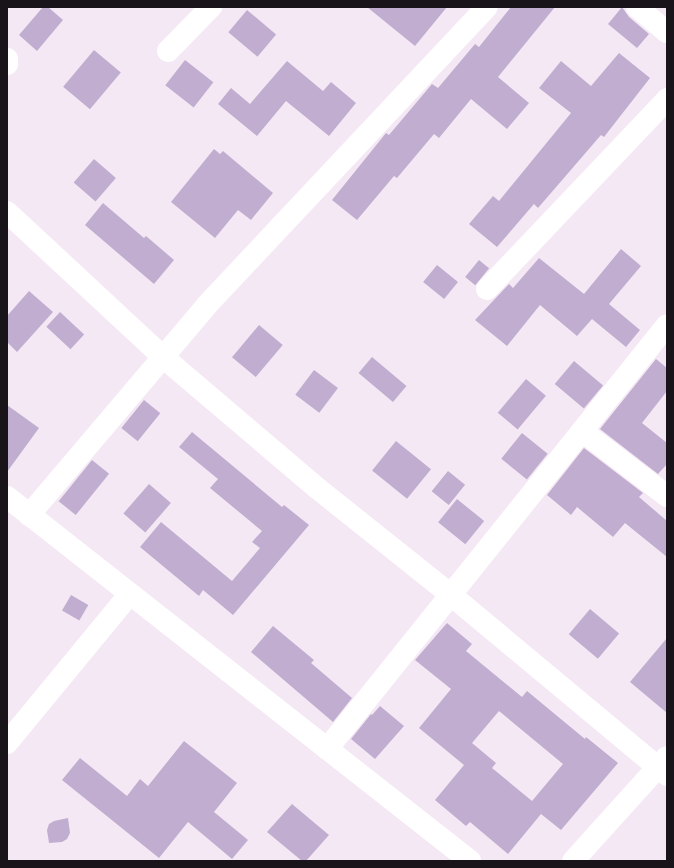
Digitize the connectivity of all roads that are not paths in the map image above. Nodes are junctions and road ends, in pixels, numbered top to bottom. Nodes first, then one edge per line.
1 (211, 7) edge
2 (487, 7) edge
3 (637, 7) edge
4 (667, 32) edge
5 (168, 52) dead end
6 (7, 59) edge
7 (7, 64) edge
8 (667, 98) edge
9 (7, 212) edge
10 (487, 290) dead end
11 (667, 325) edge
12 (163, 357) junction
13 (582, 431) junction
14 (667, 496) edge
15 (7, 497) edge
16 (29, 515) junction
17 (129, 595) junction
18 (451, 595) junction
19 (7, 743) edge
20 (327, 750) junction
21 (664, 767) edge
22 (470, 861) edge
23 (573, 861) edge

1 - 5 street
2 - 12 street
3 - 4 street
6 - 7 street
8 - 10 street
9 - 12 street
11 - 13 street
12 - 16 street
12 - 18 street
13 - 14 street
13 - 18 street
15 - 16 street
16 - 17 street
17 - 19 street
17 - 20 street
18 - 20 street
18 - 21 street
20 - 22 street
21 - 23 street

